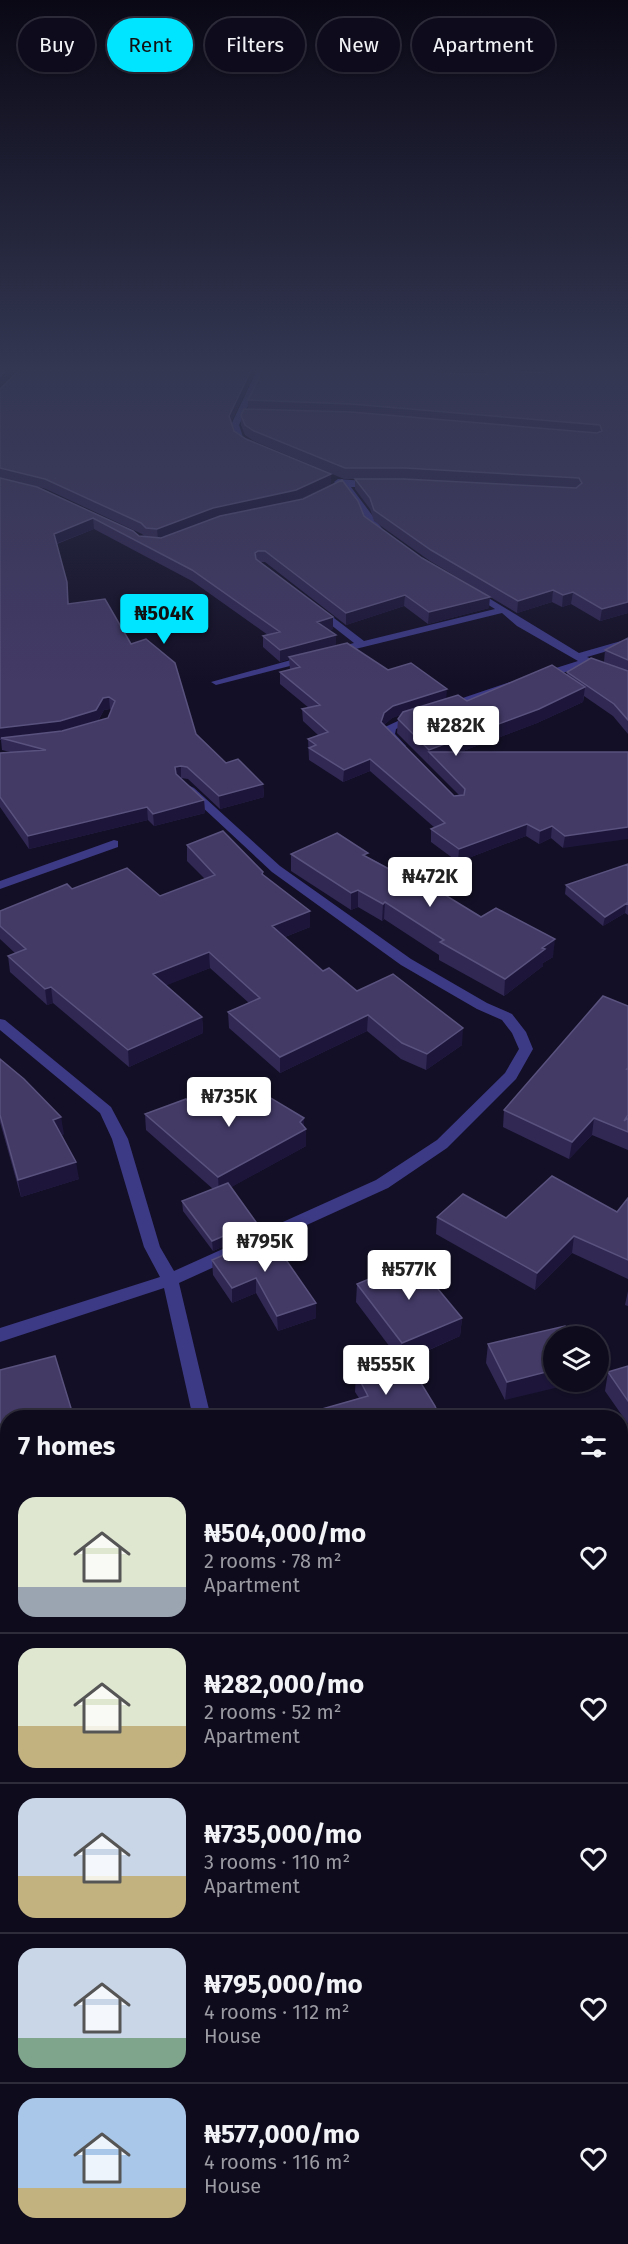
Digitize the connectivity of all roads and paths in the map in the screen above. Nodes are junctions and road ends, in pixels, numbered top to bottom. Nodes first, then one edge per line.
1 (332, 480) edge
2 (382, 483) edge
3 (343, 484) junction
4 (317, 497) edge
5 (386, 537) edge
6 (465, 587) edge
7 (307, 602) edge
8 (504, 609) junction
9 (628, 642) edge
10 (362, 645) junction
11 (328, 653) edge
12 (317, 656) edge
13 (584, 659) junction
14 (628, 679) edge
15 (216, 682) dead end
16 (406, 752) edge
17 (182, 783) edge
18 (114, 844) dead end
19 (0, 885) edge
20 (0, 1023) edge
21 (170, 1280) junction
22 (0, 1335) edge
23 (200, 1410) edge

1 - 3 street
2 - 3 street
3 - 4 street
3 - 5 street
6 - 8 street
7 - 10 street
8 - 10 street
8 - 13 street
9 - 13 street
10 - 11 street
12 - 15 street
13 - 14 street
13 - 16 street
17 - 21 street
18 - 19 street
20 - 21 street
21 - 22 street
21 - 23 street

